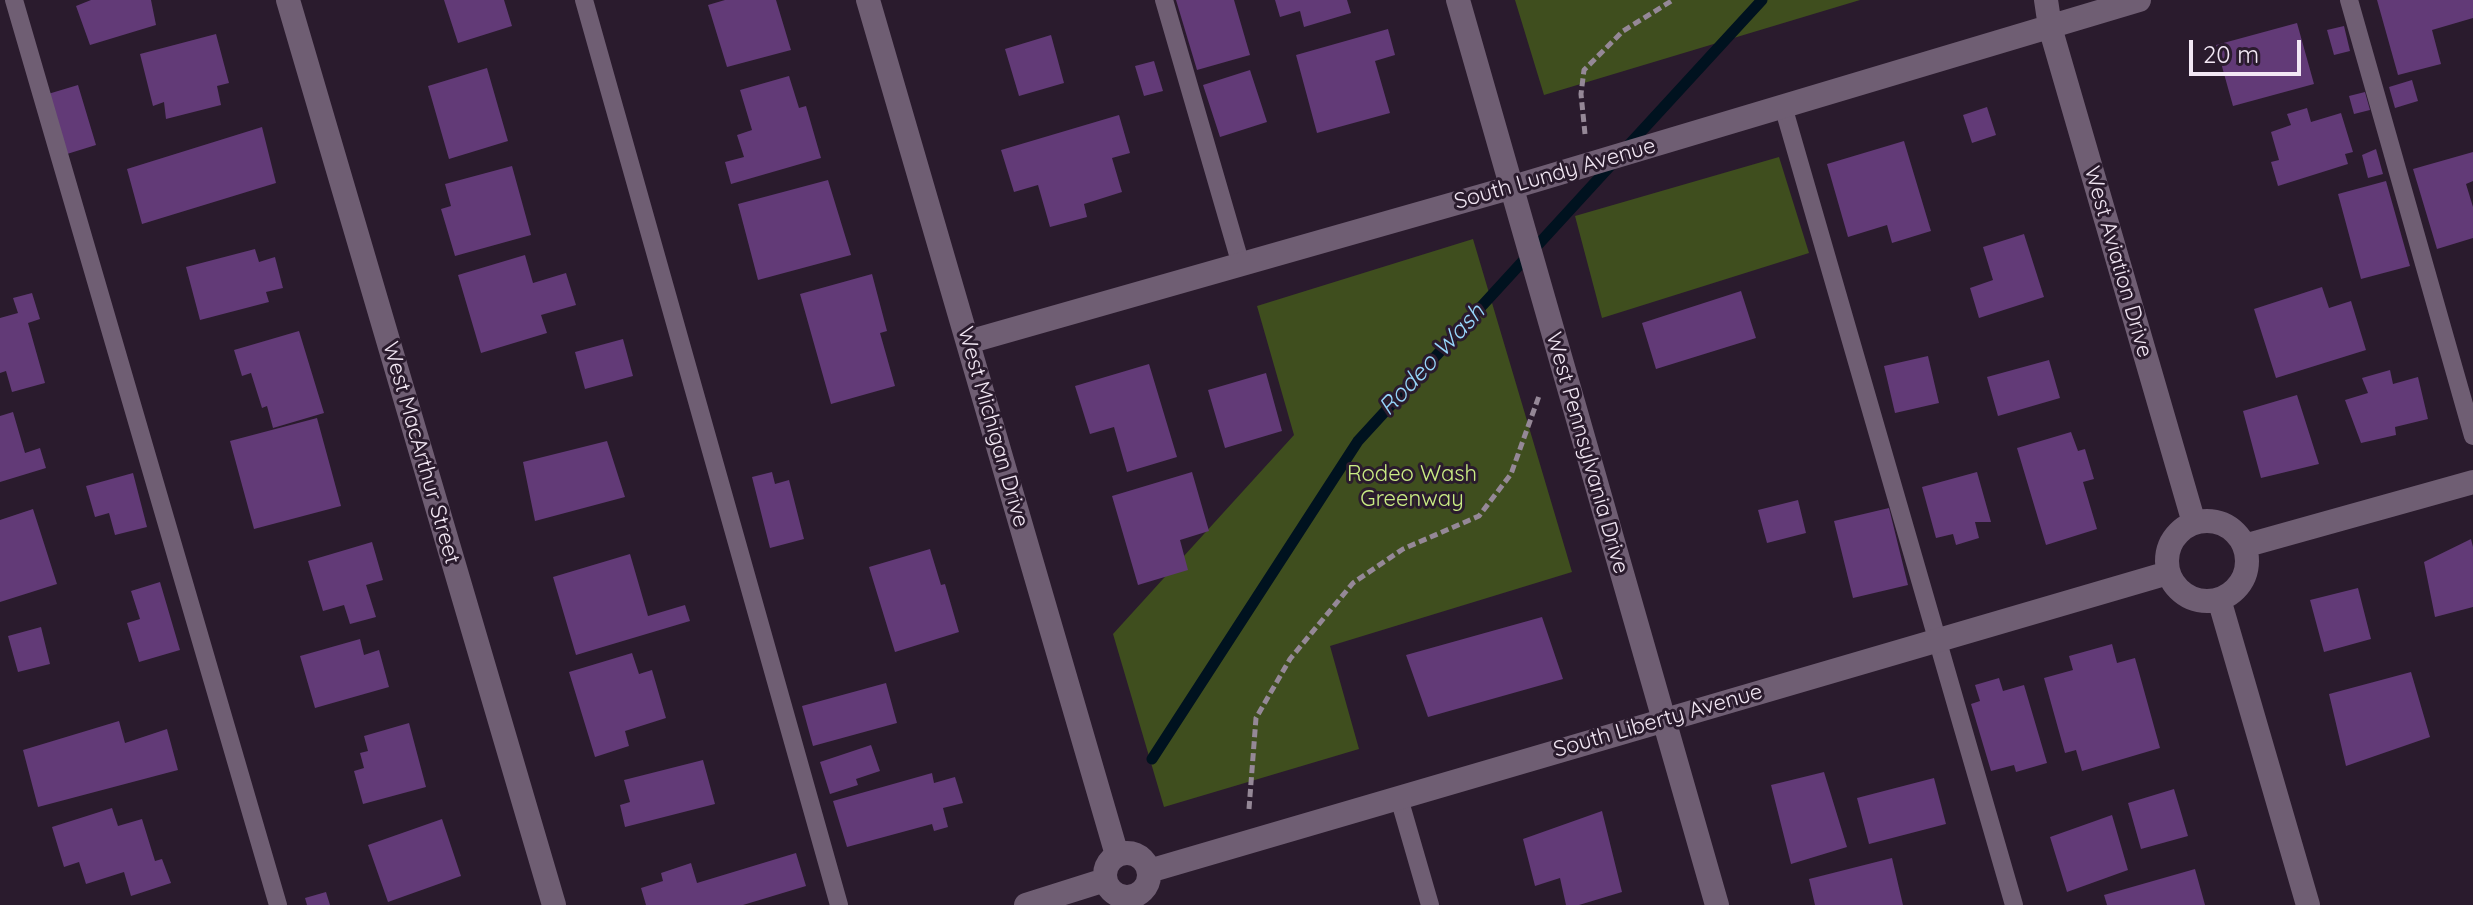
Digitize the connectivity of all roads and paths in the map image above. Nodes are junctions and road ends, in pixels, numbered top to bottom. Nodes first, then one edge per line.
1 (14, 0) edge
2 (288, 0) edge
3 (584, 0) edge
4 (868, 0) edge
5 (1164, 0) edge
6 (1458, 0) edge
7 (1673, 0) edge
8 (2046, 0) edge
9 (2139, 0) edge
10 (2349, 0) edge
11 (2050, 27) junction
12 (1783, 106) junction
13 (1589, 164) junction
14 (1513, 187) junction
15 (1241, 265) junction
16 (968, 342) junction
17 (1557, 346) junction
18 (2473, 436) edge
19 (2473, 482) edge
20 (2194, 523) junction
21 (2244, 546) junction
22 (2168, 573) junction
23 (2219, 599) junction
24 (1937, 640) junction
25 (1662, 720) junction
26 (1399, 798) junction
27 (1246, 844) junction
28 (1117, 855) junction
29 (1149, 871) junction
30 (1105, 880) junction
31 (1134, 901) edge
32 (278, 905) edge
33 (554, 905) edge
34 (839, 905) edge
35 (1026, 905) edge
36 (1430, 905) edge
37 (1717, 905) edge
38 (2014, 905) edge
39 (2308, 905) edge

1 - 32 lane
2 - 33 street, West MacArthur Street
3 - 34 lane
4 - 16 street, West Michigan Drive
5 - 15 lane
6 - 14 street, West Pennsylvania Drive
7 - 13 path
8 - 11 street, West Aviation Drive
9 - 11 street, South Lundy Avenue
10 - 18 lane
11 - 12 street, South Lundy Avenue
11 - 20 street, West Aviation Drive
12 - 13 street, South Lundy Avenue
12 - 24 lane
13 - 14 street, South Lundy Avenue
14 - 15 street, South Lundy Avenue
14 - 17 street, West Pennsylvania Drive
15 - 16 street, South Lundy Avenue
16 - 28 street, West Michigan Drive
17 - 25 street, West Pennsylvania Drive
17 - 27 path
19 - 21 street
20 - 21 street
20 - 22 street
21 - 23 street
22 - 23 street
22 - 24 street, South Liberty Avenue
23 - 39 street
24 - 25 street, South Liberty Avenue
24 - 38 lane
25 - 26 street, South Liberty Avenue
25 - 37 street, West Pennsylvania Drive
26 - 27 street, South Liberty Avenue
26 - 36 lane
27 - 29 street, South Liberty Avenue
28 - 29 street
28 - 30 street
29 - 31 street
30 - 31 street
30 - 35 street

